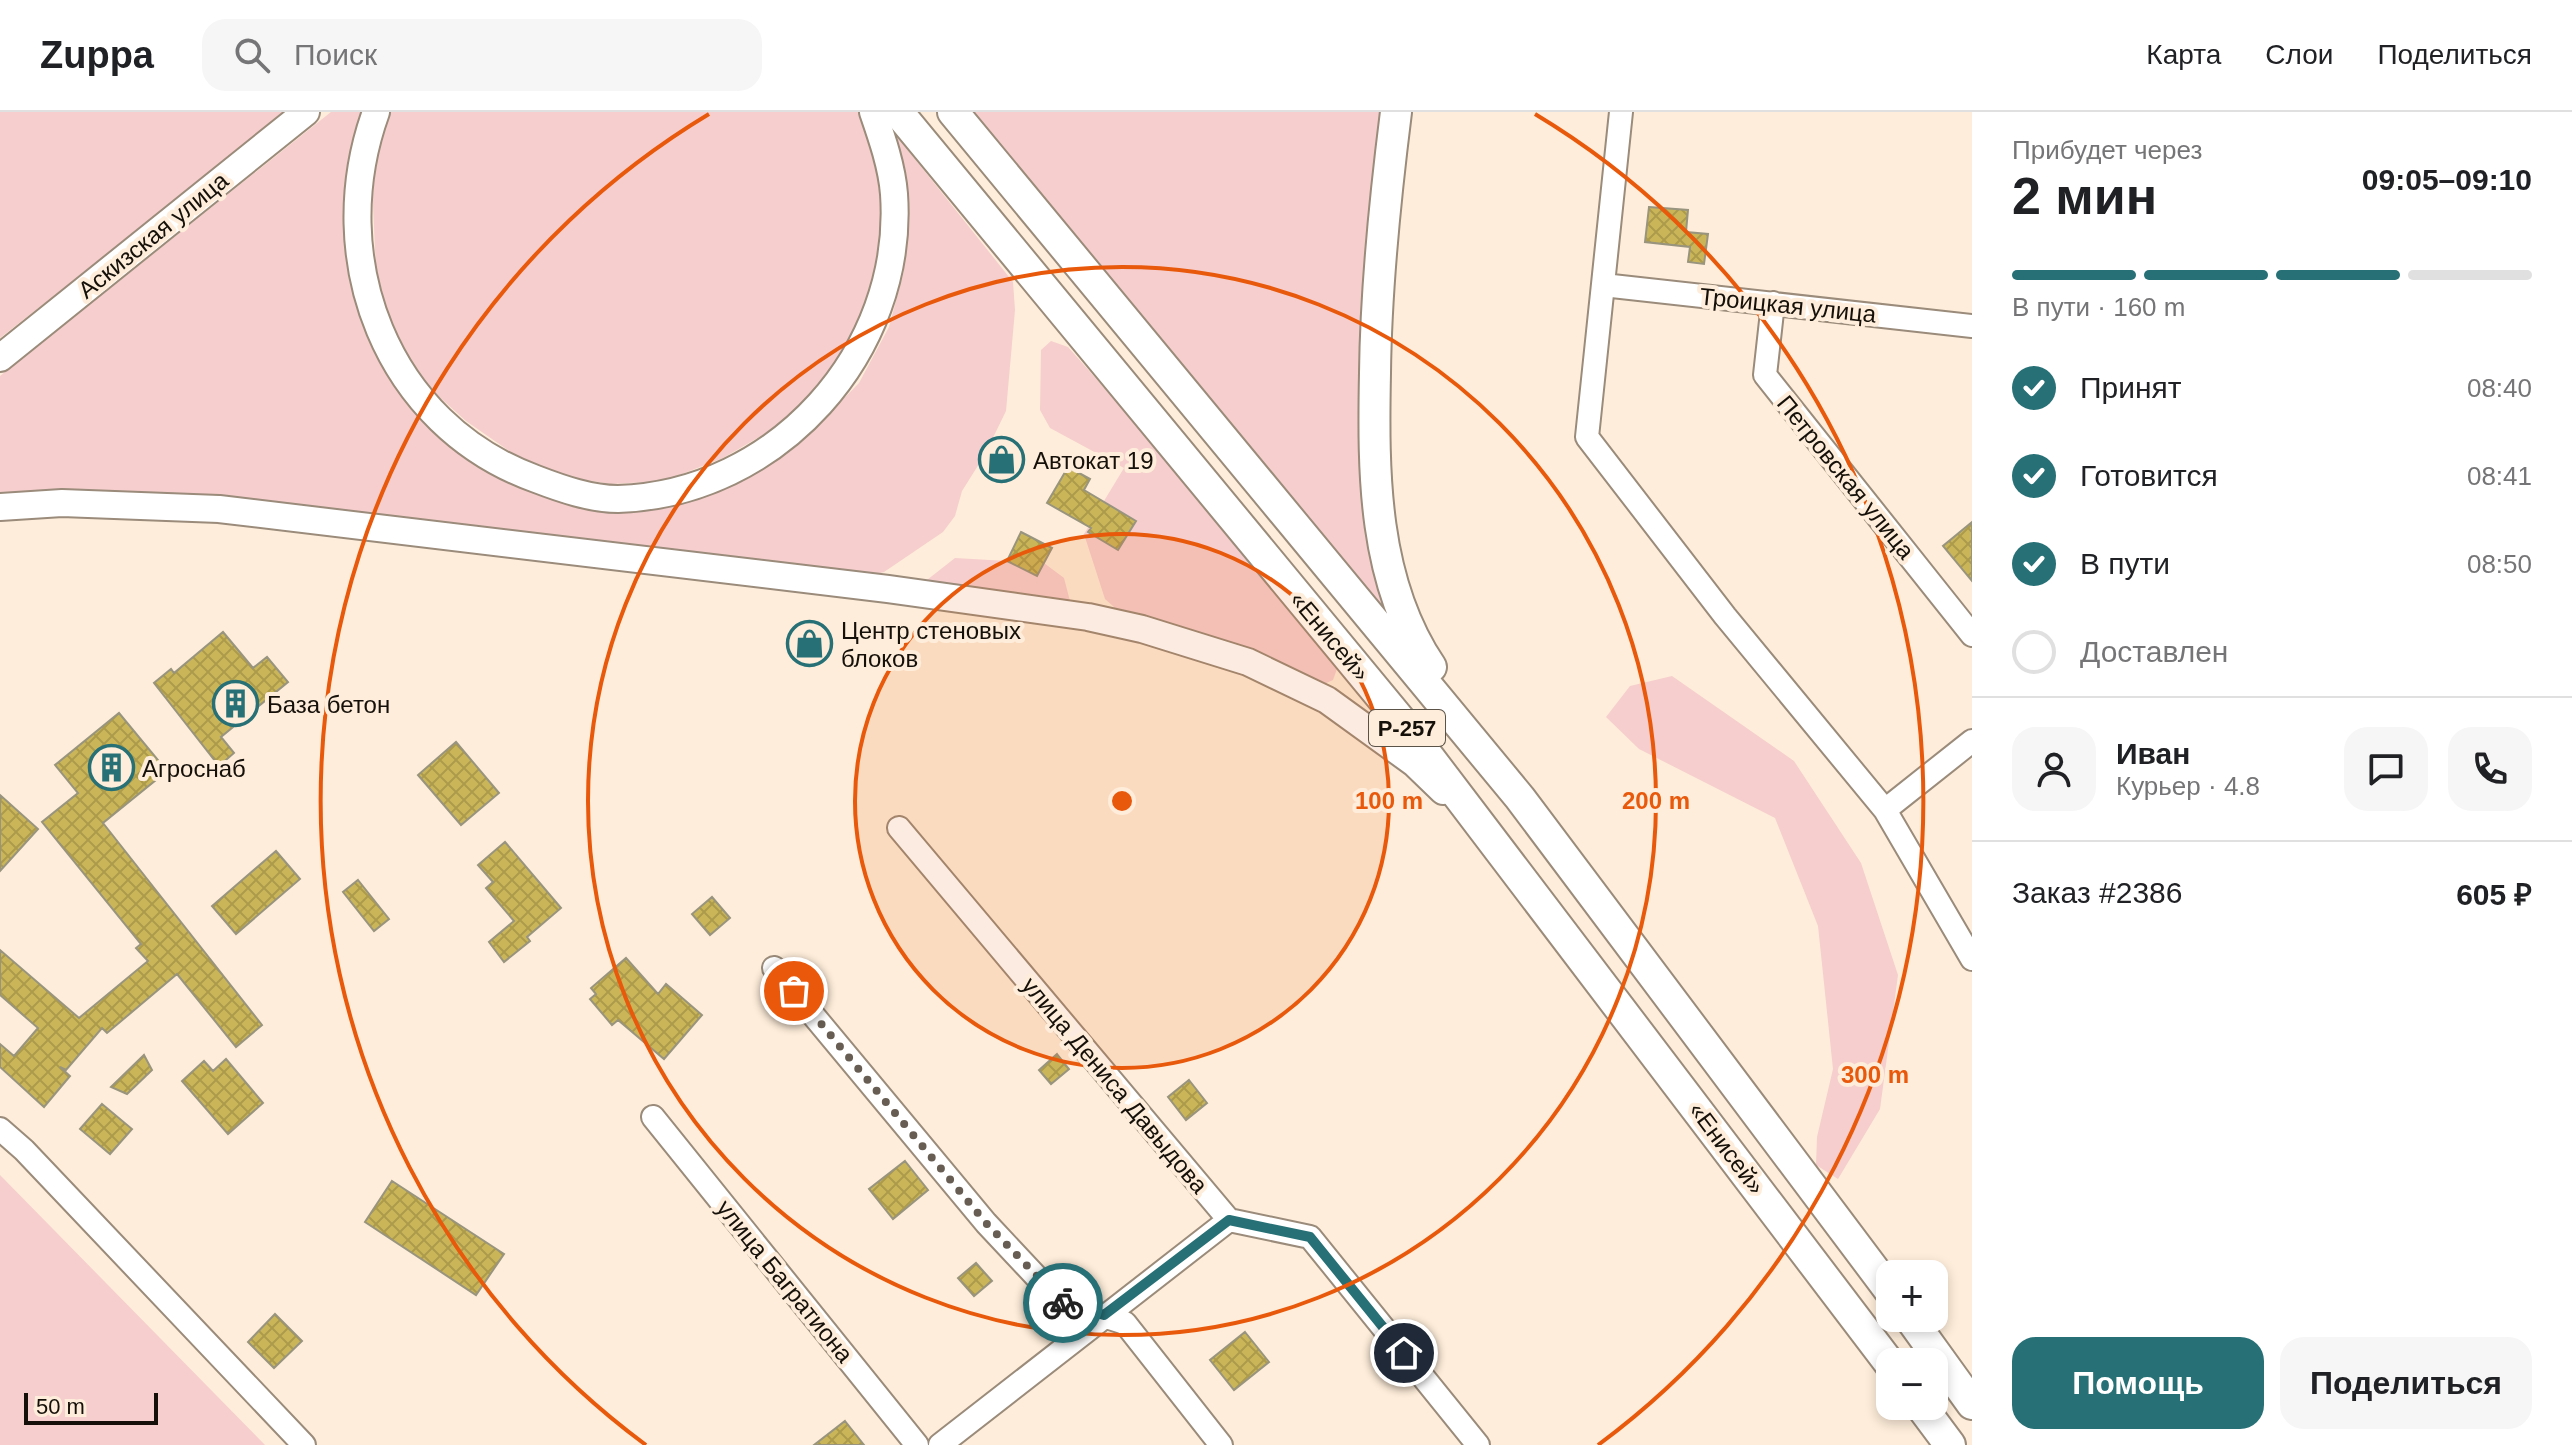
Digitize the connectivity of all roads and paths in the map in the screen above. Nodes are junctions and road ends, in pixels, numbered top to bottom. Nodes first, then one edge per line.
1 (306, 112) edge
2 (376, 112) edge
3 (873, 112) edge
4 (898, 112) edge
5 (953, 112) edge
6 (1396, 112) edge
7 (1621, 112) edge
8 (1603, 285) junction
9 (1773, 303) junction
10 (1972, 326) edge
11 (0, 358) edge
12 (0, 507) edge
13 (1972, 635) edge
14 (1972, 741) edge
15 (1520, 798) junction
16 (1885, 810) junction
17 (899, 828) dead end
18 (1497, 844) junction
19 (1972, 959) edge
20 (774, 968) dead end
21 (653, 1117) dead end
22 (0, 1129) edge
23 (1229, 1220) junction
24 (1876, 1272) edge
25 (1104, 1315) junction
26 (1920, 1332) edge
27 (1878, 1348) edge
28 (1972, 1404) edge
29 (1931, 1420) edge
30 (304, 1445) edge
31 (917, 1445) edge
32 (940, 1445) edge
33 (1221, 1445) edge
34 (1478, 1445) edge
35 (1950, 1445) edge

1 - 11 main road, Аскизская улица
2 - 3 main road
4 - 18 highway, «Енисей» / Р-257
5 - 15 highway, «Енисей» / Р-257
6 - 15 highway
7 - 8 street
8 - 9 street, Троицкая улица
8 - 16 street
9 - 10 street, Троицкая улица
9 - 13 street, Петровская улица
12 - 18 main road
14 - 16 street
15 - 24 highway, «Енисей» / Р-257
16 - 19 street
17 - 23 street, улица Дениса Давыдова
18 - 27 highway, «Енисей» / Р-257
20 - 25 street
21 - 31 street, улица Багратиона
22 - 30 street
23 - 25 street
23 - 34 street
25 - 32 street
25 - 33 street
26 - 28 highway
29 - 35 highway

